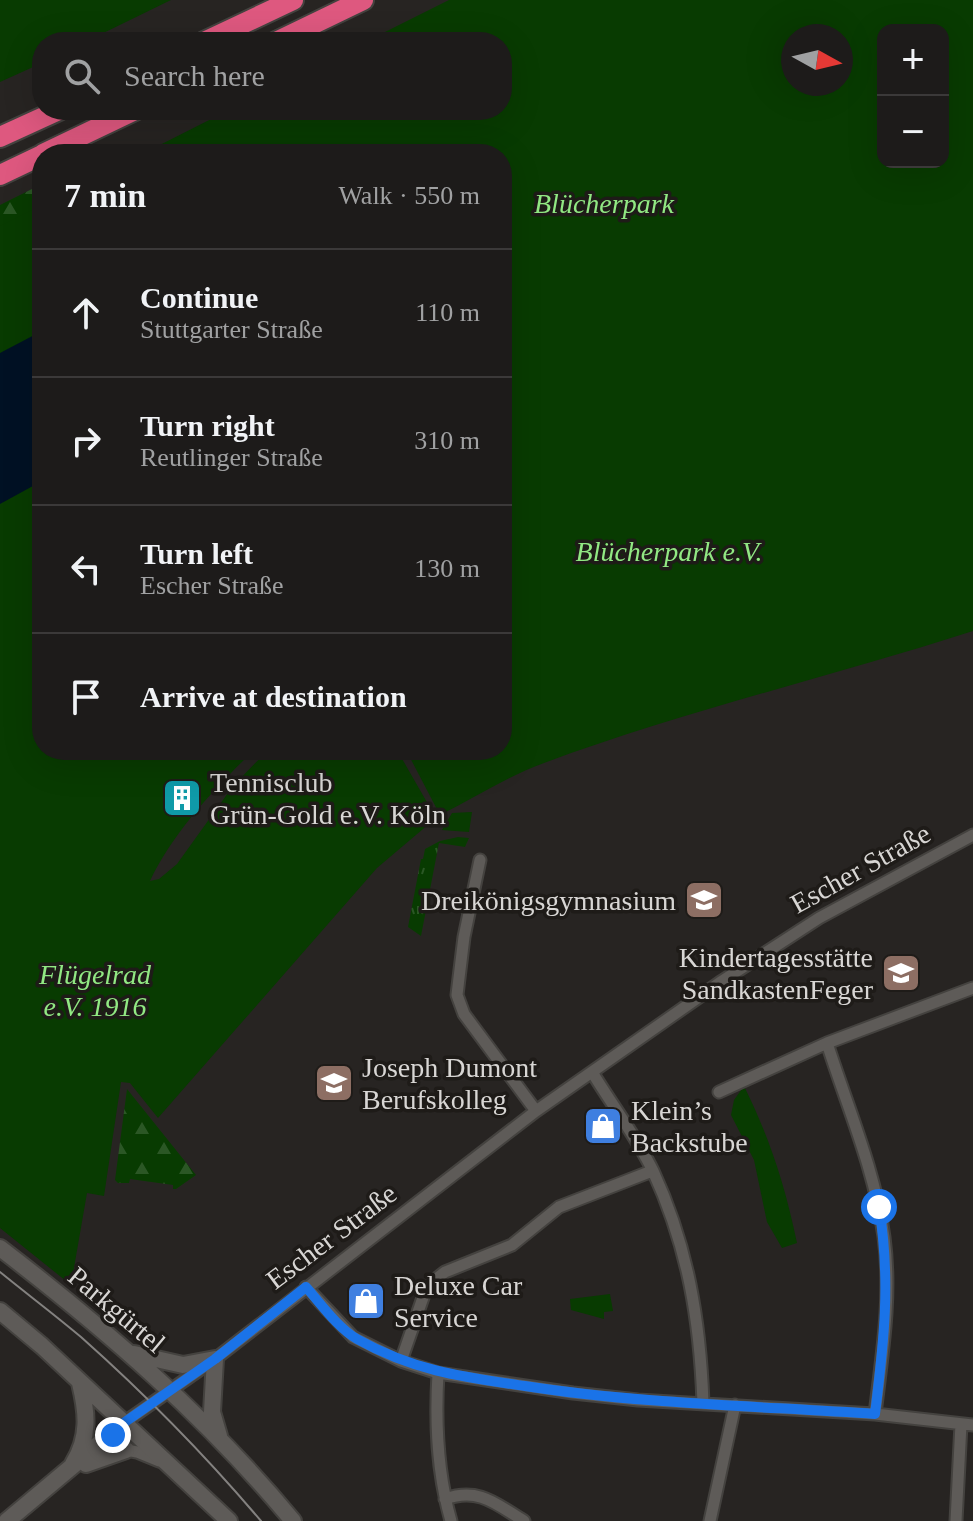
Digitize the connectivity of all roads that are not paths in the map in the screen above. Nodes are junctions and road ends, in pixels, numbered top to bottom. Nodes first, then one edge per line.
1 (293, 0) edge
2 (363, 0) edge
3 (225, 32) edge
4 (297, 32) edge
5 (37, 120) edge
6 (114, 120) edge
7 (0, 137) edge
8 (64, 144) edge
9 (32, 159) edge
10 (0, 175) edge
11 (973, 835) edge
12 (480, 860) dead end
13 (973, 988) edge
14 (827, 1043) junction
15 (592, 1072) junction
16 (719, 1092) dead end
17 (536, 1111) junction
18 (652, 1171) junction
19 (0, 1248) edge
20 (306, 1287) junction
21 (0, 1311) edge
22 (132, 1354) junction
23 (215, 1359) junction
24 (401, 1361) junction
25 (438, 1373) junction
26 (79, 1381) junction
27 (171, 1389) junction
28 (703, 1403) junction
29 (735, 1405) junction
30 (875, 1414) junction
31 (125, 1422) junction
32 (967, 1425) edge
33 (220, 1440) junction
34 (126, 1450) joint
35 (170, 1466) junction
36 (66, 1474) junction
37 (445, 1499) junction
38 (7, 1521) edge
39 (229, 1521) edge
40 (293, 1521) edge
41 (451, 1521) edge
42 (524, 1521) edge
43 (710, 1521) edge
44 (956, 1521) edge

1 - 3 highway
2 - 4 highway
5 - 7 highway
6 - 8 highway
9 - 10 highway
11 - 15 street, Escher Straße
12 - 17 street
13 - 14 street
14 - 16 street
14 - 30 street
15 - 17 street, Escher Straße
15 - 18 street
17 - 20 street, Escher Straße
18 - 24 street
18 - 28 street
19 - 22 main road, Parkgürtel
20 - 23 street, Escher Straße
20 - 24 street
21 - 26 main road
22 - 23 main road
22 - 27 main road, Parkgürtel
23 - 27 street, Escher Straße
23 - 33 main road
24 - 25 street
25 - 28 street
25 - 37 street
26 - 31 main road
26 - 36 main road
27 - 31 street, Escher Straße
27 - 33 main road, Parkgürtel
28 - 29 street
29 - 30 street
29 - 43 street
30 - 32 street
31 - 35 main road
31 - 36 main road, Escher Straße
32 - 44 street
33 - 40 main road, Parkgürtel
34 - 35 street
34 - 36 main road
35 - 39 main road
36 - 38 main road, Escher Straße
37 - 41 street
37 - 42 street

